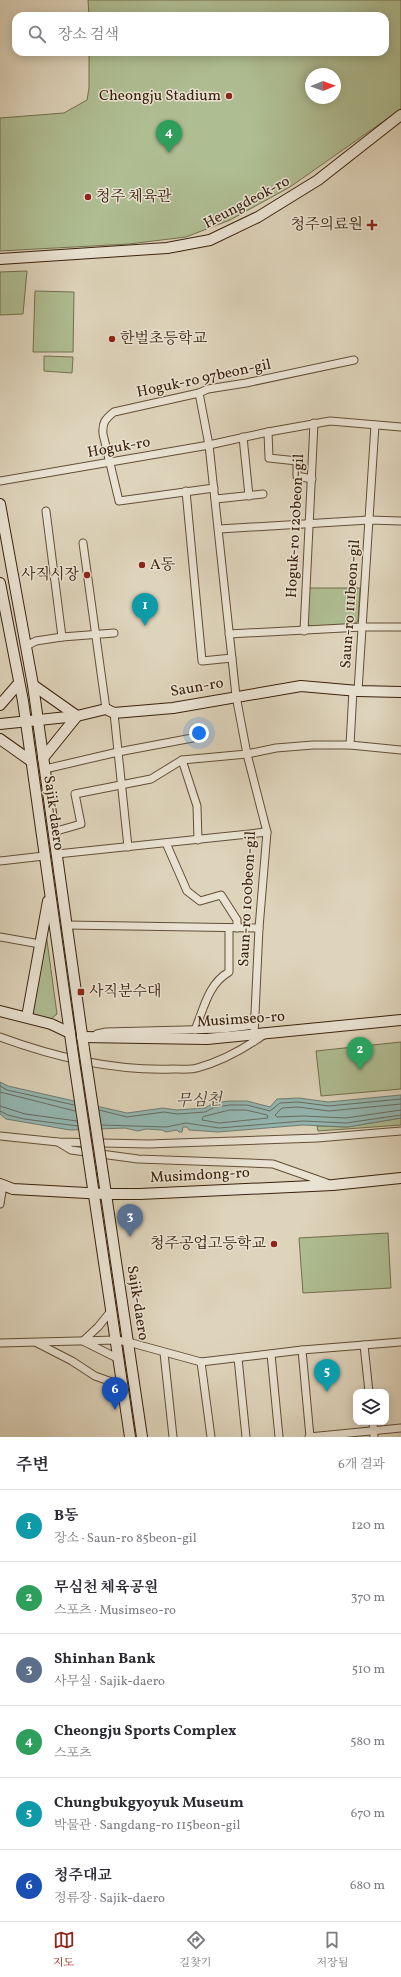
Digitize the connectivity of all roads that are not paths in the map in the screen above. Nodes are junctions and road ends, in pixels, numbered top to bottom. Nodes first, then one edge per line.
1 (401, 115) edge
2 (0, 259) edge
3 (11, 259) junction
4 (0, 263) edge
5 (354, 360) dead end
6 (200, 393) junction
7 (314, 423) junction
8 (375, 425) junction
9 (401, 427) edge
10 (268, 432) junction
11 (242, 437) junction
12 (210, 445) junction
13 (110, 463) junction
14 (312, 478) junction
15 (0, 481) edge
16 (214, 488) junction
17 (186, 491) junction
18 (263, 494) dead end
19 (249, 496) junction
20 (216, 499) junction
21 (0, 504) edge
22 (46, 511) dead end
23 (369, 520) junction
24 (401, 521) edge
25 (310, 523) junction
26 (219, 529) junction
27 (83, 543) dead end
28 (0, 583) edge
29 (362, 627) junction
30 (401, 627) edge
31 (304, 631) junction
32 (114, 633) dead end
33 (229, 634) junction
34 (95, 636) junction
35 (62, 637) junction
36 (26, 646) junction
37 (232, 658) junction
38 (19, 683) junction
39 (33, 685) junction
40 (356, 690) junction
41 (401, 692) edge
42 (236, 696) junction
43 (0, 705) edge
44 (110, 711) junction
45 (77, 716) junction
46 (38, 720) junction
47 (25, 722) junction
48 (0, 724) edge
49 (203, 736) dead end
50 (0, 739) edge
51 (350, 745) junction
52 (401, 750) edge
53 (118, 752) junction
54 (246, 754) junction
55 (43, 758) junction
56 (182, 760) junction
57 (31, 761) junction
58 (45, 769) junction
59 (122, 784) junction
60 (53, 832) junction
61 (267, 832) junction
62 (198, 840) junction
63 (166, 843) junction
64 (128, 847) junction
65 (57, 854) junction
66 (44, 856) junction
67 (0, 861) edge
68 (50, 892) junction
69 (66, 925) junction
70 (229, 928) junction
71 (237, 928) junction
72 (259, 928) junction
73 (0, 937) edge
74 (40, 944) junction
75 (0, 1011) edge
76 (27, 1017) junction
77 (401, 1020) edge
78 (195, 1030) junction
79 (254, 1030) junction
80 (70, 1033) junction
81 (267, 1034) junction
82 (0, 1037) edge
83 (82, 1037) junction
84 (401, 1131) edge
85 (0, 1136) edge
86 (58, 1142) junction
87 (401, 1178) edge
88 (333, 1185) junction
89 (1, 1190) edge
90 (94, 1193) junction
91 (106, 1194) junction
92 (0, 1204) edge
93 (111, 1311) junction
94 (116, 1340) junction
95 (83, 1341) junction
96 (35, 1342) junction
97 (128, 1342) junction
98 (401, 1342) edge
99 (0, 1344) edge
100 (364, 1345) junction
101 (401, 1347) edge
102 (302, 1350) junction
103 (164, 1353) junction
104 (271, 1354) junction
105 (238, 1358) junction
106 (119, 1359) junction
107 (201, 1362) junction
108 (123, 1386) junction
109 (369, 1389) edge
110 (401, 1428) edge
111 (374, 1434) edge
112 (130, 1437) edge
113 (142, 1437) edge
114 (173, 1437) edge
115 (211, 1437) edge
116 (246, 1437) edge
117 (278, 1437) edge
118 (310, 1437) edge

1 - 3 main road, Heungdeok-ro
2 - 3 main road
3 - 4 main road
5 - 6 street, Hoguk-ro 97beon-gil
6 - 12 street, Saun-ro 100beon-gil
6 - 13 street, Hoguk-ro 97beon-gil
7 - 8 street, Hoguk-ro
7 - 10 street, Hoguk-ro
7 - 14 street, Hoguk-ro 120beon-gil
8 - 9 street, Hoguk-ro
8 - 23 street, Saun-ro 111beon-gil
10 - 11 street, Hoguk-ro
10 - 14 street
11 - 12 street, Hoguk-ro
11 - 19 street
12 - 13 street, Hoguk-ro
12 - 16 street, Saun-ro 100beon-gil
13 - 15 street, Hoguk-ro
13 - 17 street, Hoguk-ro 97beon-gil
14 - 25 street, Hoguk-ro 120beon-gil
16 - 17 street
16 - 20 street, Saun-ro 100beon-gil
17 - 37 street
18 - 19 street
19 - 20 street
20 - 26 street, Saun-ro 100beon-gil
21 - 36 main road, Sajik-daero
22 - 35 street
23 - 24 street
23 - 25 street
23 - 29 street, Saun-ro 111beon-gil
25 - 26 street
25 - 31 street, Hoguk-ro 120beon-gil
26 - 33 street, Saun-ro 100beon-gil
27 - 34 street
28 - 38 main road, Sajik-daero
29 - 30 street
29 - 31 street
29 - 40 street, Saun-ro 111beon-gil
31 - 33 street
32 - 34 street
33 - 37 street, Saun-ro 100beon-gil
34 - 35 street
34 - 44 street
35 - 36 street
36 - 39 main road, Sajik-daero
37 - 42 street, Saun-ro 100beon-gil
38 - 43 main road
38 - 47 main road, Sajik-daero
39 - 45 main road
39 - 46 main road, Sajik-daero
40 - 41 main road, Saun-ro
40 - 42 main road, Saun-ro
40 - 51 street, Saun-ro 111beon-gil
42 - 44 main road, Saun-ro
42 - 54 street, Saun-ro 100beon-gil
44 - 45 main road, Saun-ro
44 - 53 street
45 - 46 main road, Saun-ro
45 - 55 main road
46 - 47 main road, Saun-ro
46 - 55 main road, Sajik-daero
47 - 48 main road, Saun-ro
47 - 57 main road, Sajik-daero
49 - 53 street, Sajik-daero
50 - 57 main road
51 - 52 street
51 - 54 street
53 - 58 street, Sajik-daero
53 - 59 street
54 - 56 street
54 - 61 street, Saun-ro 100beon-gil
55 - 58 main road, Sajik-daero
56 - 59 street
56 - 62 street
57 - 66 main road, Sajik-daero
58 - 60 main road, Sajik-daero
59 - 60 street, Sajik-daero
59 - 64 street
60 - 65 main road, Sajik-daero
61 - 62 street
61 - 72 street, Saun-ro 100beon-gil
62 - 63 street
63 - 64 street
63 - 71 street
64 - 65 street
65 - 69 main road, Sajik-daero
66 - 67 street
66 - 68 main road, Sajik-daero
68 - 74 main road
68 - 80 main road, Sajik-daero
69 - 70 street
69 - 83 main road, Sajik-daero
70 - 71 street
70 - 78 street, Musimseo-ro
71 - 72 street
72 - 79 street, Saun-ro 100beon-gil
73 - 74 street
74 - 76 main road
75 - 76 main road
76 - 80 main road
77 - 81 main road, Musimseo-ro
78 - 79 street
78 - 83 street
79 - 81 main road, Musimseo-ro
79 - 83 main road, Musimseo-ro
80 - 90 main road, Sajik-daero, bridge
81 - 82 street
83 - 91 main road, Sajik-daero, bridge
84 - 86 street
85 - 86 street
86 - 88 street
87 - 88 main road, Musimdong-ro
88 - 91 main road, Musimdong-ro
89 - 90 main road, Musimdong-ro
89 - 92 street
90 - 91 main road, Musimdong-ro
90 - 93 main road, Sajik-daero
91 - 97 main road, Sajik-daero
93 - 94 main road, Sajik-daero
93 - 95 street
94 - 95 street
94 - 97 street
94 - 106 main road, Sajik-daero
95 - 96 street
95 - 106 street
96 - 99 street
96 - 108 street
97 - 103 street
97 - 113 main road, Sajik-daero
98 - 100 street
98 - 101 street
100 - 102 street
100 - 109 street
102 - 104 street
102 - 118 street
103 - 107 street
103 - 114 street
104 - 105 street
104 - 117 street
105 - 107 street
105 - 116 street
106 - 108 main road, Sajik-daero
107 - 115 street
108 - 112 main road, Sajik-daero
110 - 111 street
111 - 118 street

